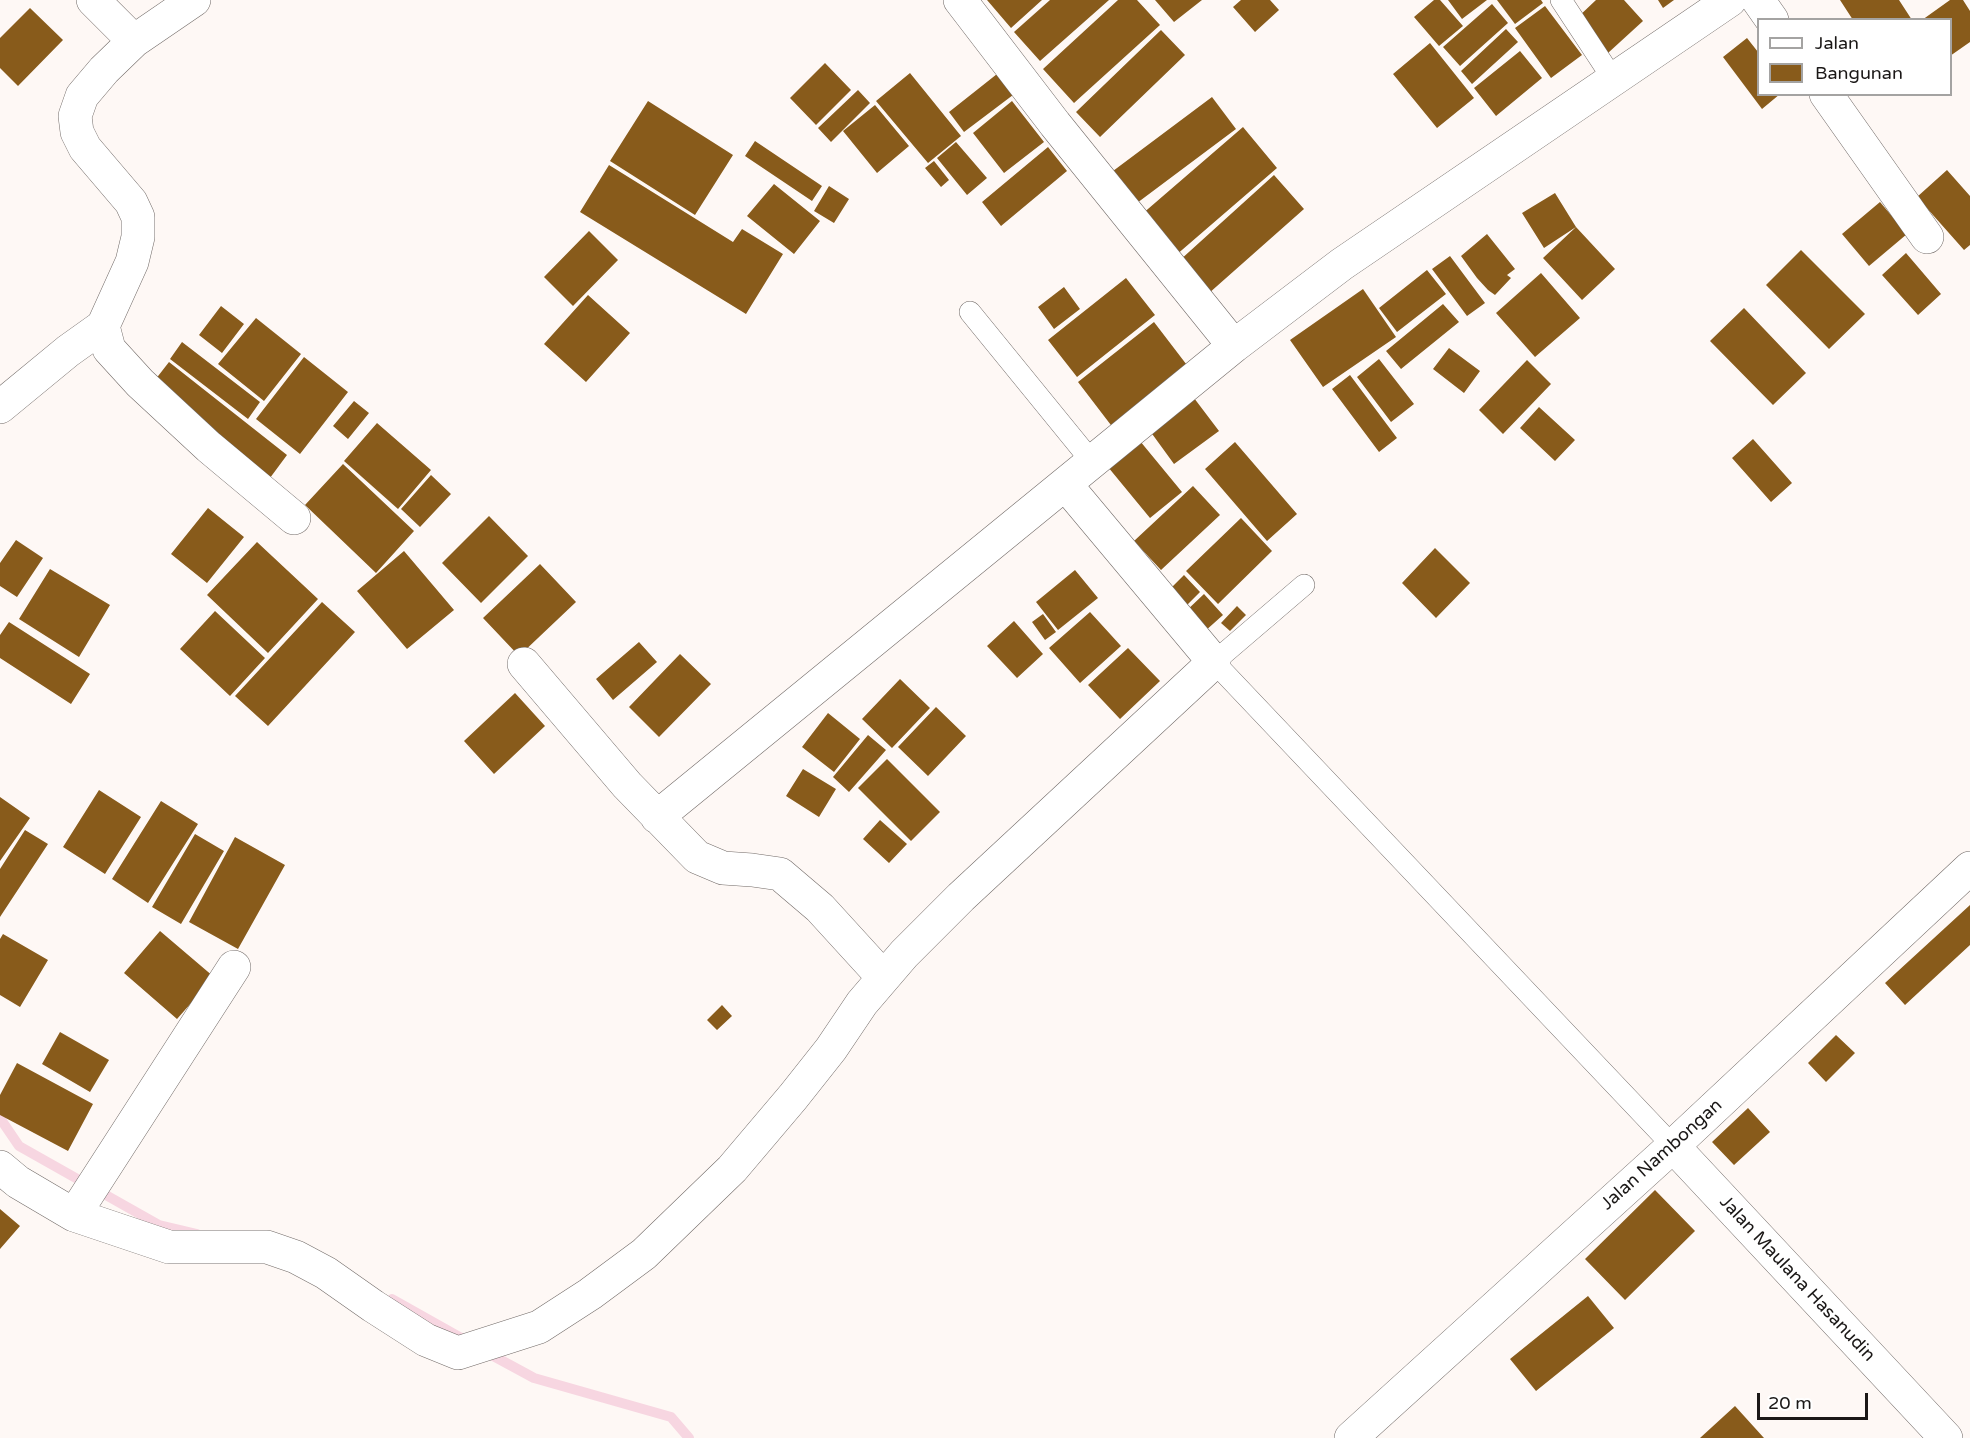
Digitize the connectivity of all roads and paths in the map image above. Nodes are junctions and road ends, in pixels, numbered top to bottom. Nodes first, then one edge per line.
1 (93, 0) edge
2 (194, 0) edge
3 (960, 0) edge
4 (1561, 0) edge
5 (1730, 0) edge
6 (1758, 0) edge
7 (1771, 18) edge
8 (134, 41) junction
9 (1614, 79) junction
10 (1827, 96) edge
11 (1927, 237) dead end
12 (970, 312) dead end
13 (102, 326) junction
14 (1234, 346) junction
15 (0, 407) edge
16 (1093, 463) junction
17 (1066, 485) junction
18 (294, 518) dead end
19 (1304, 585) dead end
20 (1214, 662) junction
21 (524, 664) dead end
22 (657, 817) junction
23 (1970, 868) edge
24 (234, 967) dead end
25 (883, 977) junction
26 (1673, 1146) junction
27 (0, 1167) edge
28 (74, 1215) junction
29 (1351, 1438) edge
30 (1946, 1438) edge

1 - 8 street
2 - 8 street
3 - 14 street
4 - 9 lane
5 - 9 street
6 - 7 street
8 - 13 street
9 - 14 street
10 - 11 street
12 - 16 lane
13 - 15 street
13 - 18 street
14 - 16 street
16 - 17 street
17 - 20 street
17 - 22 street
19 - 20 lane
20 - 25 street
20 - 26 lane
21 - 22 street
22 - 25 street
23 - 26 street, Jalan Nambongan
24 - 28 street
25 - 28 street
26 - 29 street, Jalan Nambongan
26 - 30 street, Jalan Maulana Hasanudin
27 - 28 street

